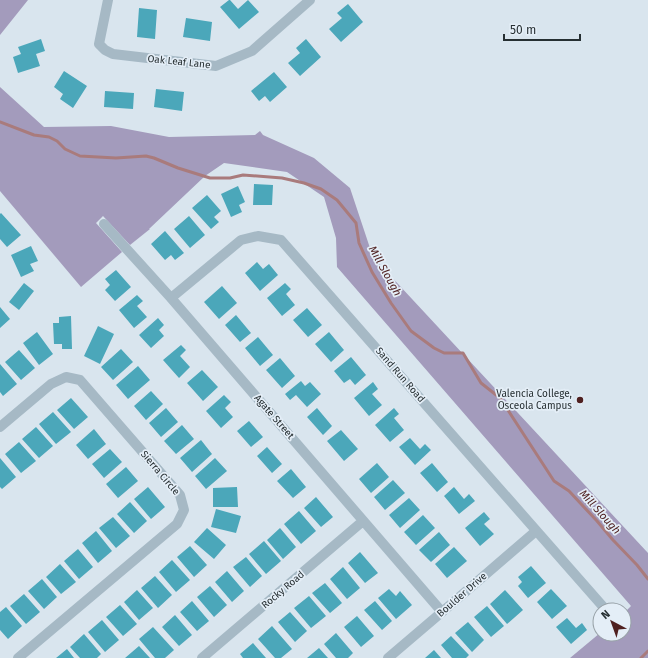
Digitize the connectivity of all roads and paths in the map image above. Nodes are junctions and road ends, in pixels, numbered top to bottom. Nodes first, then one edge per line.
1 (108, 0) edge
2 (310, 0) edge
3 (104, 224) dead end
4 (171, 298) junction
5 (0, 427) edge
6 (363, 521) junction
7 (536, 531) junction
8 (599, 602) edge
9 (442, 612) junction
10 (18, 658) edge
11 (202, 658) edge
12 (388, 658) edge

1 - 2 street, Oak Leaf Lane
3 - 4 street, Agate Street
4 - 6 street, Agate Street
4 - 7 street, Sand Run Road
5 - 10 street, Sierra Circle
6 - 9 street, Agate Street
6 - 11 street, Rocky Road
7 - 8 street, Sand Run Road
7 - 9 street, Boulder Drive
9 - 12 street, Boulder Drive

